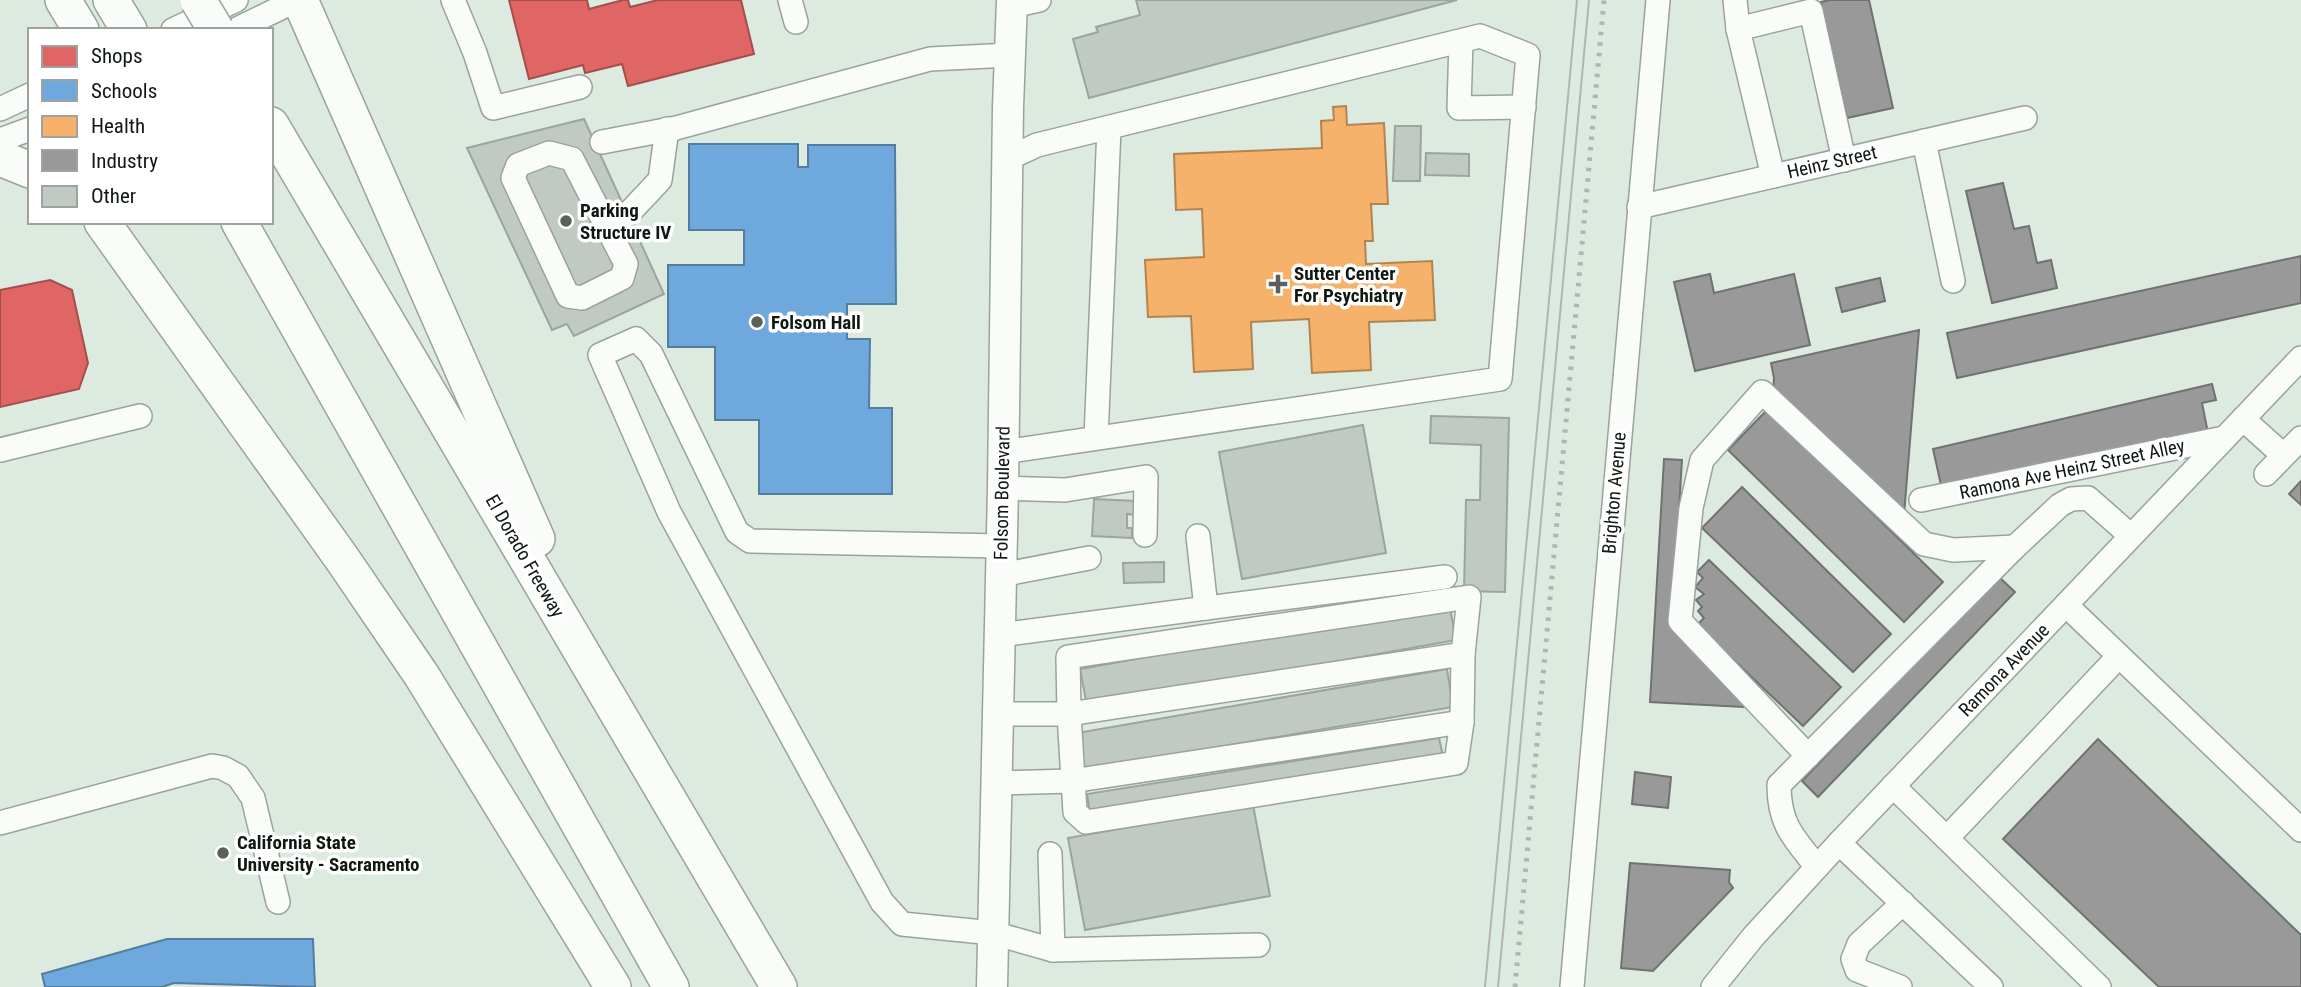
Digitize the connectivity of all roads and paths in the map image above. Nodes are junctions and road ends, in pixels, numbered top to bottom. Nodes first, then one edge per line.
1 (63, 0) edge
2 (198, 0) edge
3 (236, 0) edge
4 (299, 0) edge
5 (453, 0) edge
6 (1658, 0) edge
7 (1735, 0) edge
8 (1021, 2) edge
9 (80, 28) edge
10 (177, 28) edge
11 (215, 28) edge
12 (239, 28) edge
13 (1738, 29) junction
14 (1461, 41) junction
15 (1010, 55) junction
16 (580, 87) dead end
17 (28, 96) edge
18 (1524, 107) junction
19 (0, 108) edge
20 (2025, 118) dead end
21 (273, 128) edge
22 (1109, 128) junction
23 (667, 129) junction
24 (28, 130) edge
25 (0, 140) edge
26 (1924, 141) junction
27 (602, 142) dead end
28 (0, 158) edge
29 (1007, 159) junction
30 (1844, 160) junction
31 (28, 169) edge
32 (1773, 176) junction
33 (1639, 207) junction
34 (80, 224) edge
35 (103, 224) edge
36 (219, 224) edge
37 (240, 224) edge
38 (607, 225) junction
39 (127, 257) junction
40 (262, 262) junction
41 (1953, 281) dead end
42 (2298, 367) edge
43 (140, 416) dead end
44 (2243, 419) junction
45 (1096, 438) junction
46 (2301, 438) edge
47 (2224, 439) junction
48 (0, 450) edge
49 (1003, 452) junction
50 (2283, 455) junction
51 (2266, 474) dead end
52 (1003, 488) junction
53 (1921, 500) dead end
54 (1146, 535) dead end
55 (1198, 536) dead end
56 (2131, 536) junction
57 (2015, 547) junction
58 (1089, 558) dead end
59 (1001, 560) junction
60 (1445, 577) dead end
61 (2066, 605) junction
62 (1206, 608) junction
63 (999, 635) junction
64 (1463, 654) junction
65 (2119, 656) junction
66 (602, 686) junction
67 (998, 713) junction
68 (1069, 714) junction
69 (1462, 722) junction
70 (1808, 756) junction
71 (1072, 781) junction
72 (996, 783) junction
73 (1894, 786) junction
74 (0, 823) edge
75 (2299, 823) edge
76 (1947, 838) junction
77 (1839, 843) junction
78 (1050, 854) dead end
79 (1817, 867) junction
80 (278, 902) dead end
81 (1903, 904) junction
82 (993, 933) junction
83 (1258, 944) dead end
84 (1054, 950) junction
85 (1983, 984) edge
86 (613, 987) edge
87 (670, 987) edge
88 (779, 987) edge
89 (992, 987) edge
90 (1572, 987) edge
91 (1713, 987) edge
92 (1900, 987) edge
93 (2099, 987) edge

1 - 9 highway
2 - 11 highway, bridge
3 - 10 street
4 - 12 street
4 - 66 highway
5 - 16 street
6 - 33 street, Brighton Avenue
7 - 13 street
8 - 15 main road, Folsom Boulevard
13 - 30 street
13 - 32 street
14 - 18 street
14 - 18 street
14 - 22 street
15 - 23 street
15 - 29 main road, Folsom Boulevard
17 - 19 street
18 - 45 street
20 - 26 street, Heinz Street
21 - 66 highway, El Dorado Freeway
22 - 29 street
22 - 45 street
23 - 27 street
23 - 38 street
24 - 25 street
26 - 30 street, Heinz Street
26 - 41 street
28 - 31 highway
29 - 49 main road, Folsom Boulevard
30 - 32 street, Heinz Street
32 - 33 street, Heinz Street
33 - 90 street, Brighton Avenue
34 - 39 highway
35 - 39 highway
36 - 40 highway
37 - 40 highway
38 - 38 street
39 - 86 highway
40 - 87 highway
42 - 44 street, Ramona Avenue
43 - 48 street
44 - 47 street, Ramona Avenue
44 - 50 street
45 - 49 street
46 - 50 street
47 - 53 street, Ramona Ave Heinz Street Alley
47 - 56 street, Ramona Avenue
49 - 52 main road, Folsom Boulevard
50 - 51 street
52 - 54 street
52 - 59 main road, Folsom Boulevard
55 - 62 street
56 - 57 street
56 - 61 street, Ramona Avenue
57 - 70 street
57 - 70 street
58 - 59 street
59 - 63 main road, Folsom Boulevard
59 - 82 street
60 - 62 street
61 - 65 street
61 - 73 street, Ramona Avenue
62 - 63 street
63 - 67 main road, Folsom Boulevard
64 - 68 street
64 - 68 street
64 - 69 street
65 - 75 street
65 - 76 street
66 - 88 highway, El Dorado Freeway
67 - 68 street
67 - 72 main road, Folsom Boulevard
68 - 71 street
69 - 71 street
69 - 71 street
70 - 79 street
71 - 72 street
72 - 82 main road, Folsom Boulevard
73 - 76 street
73 - 77 street, Ramona Avenue
74 - 80 street
76 - 93 street
77 - 79 street, Ramona Avenue
77 - 81 street
78 - 84 street
79 - 91 street, Ramona Avenue
81 - 85 street
81 - 92 street
82 - 84 street
82 - 89 main road, Folsom Boulevard
83 - 84 street

